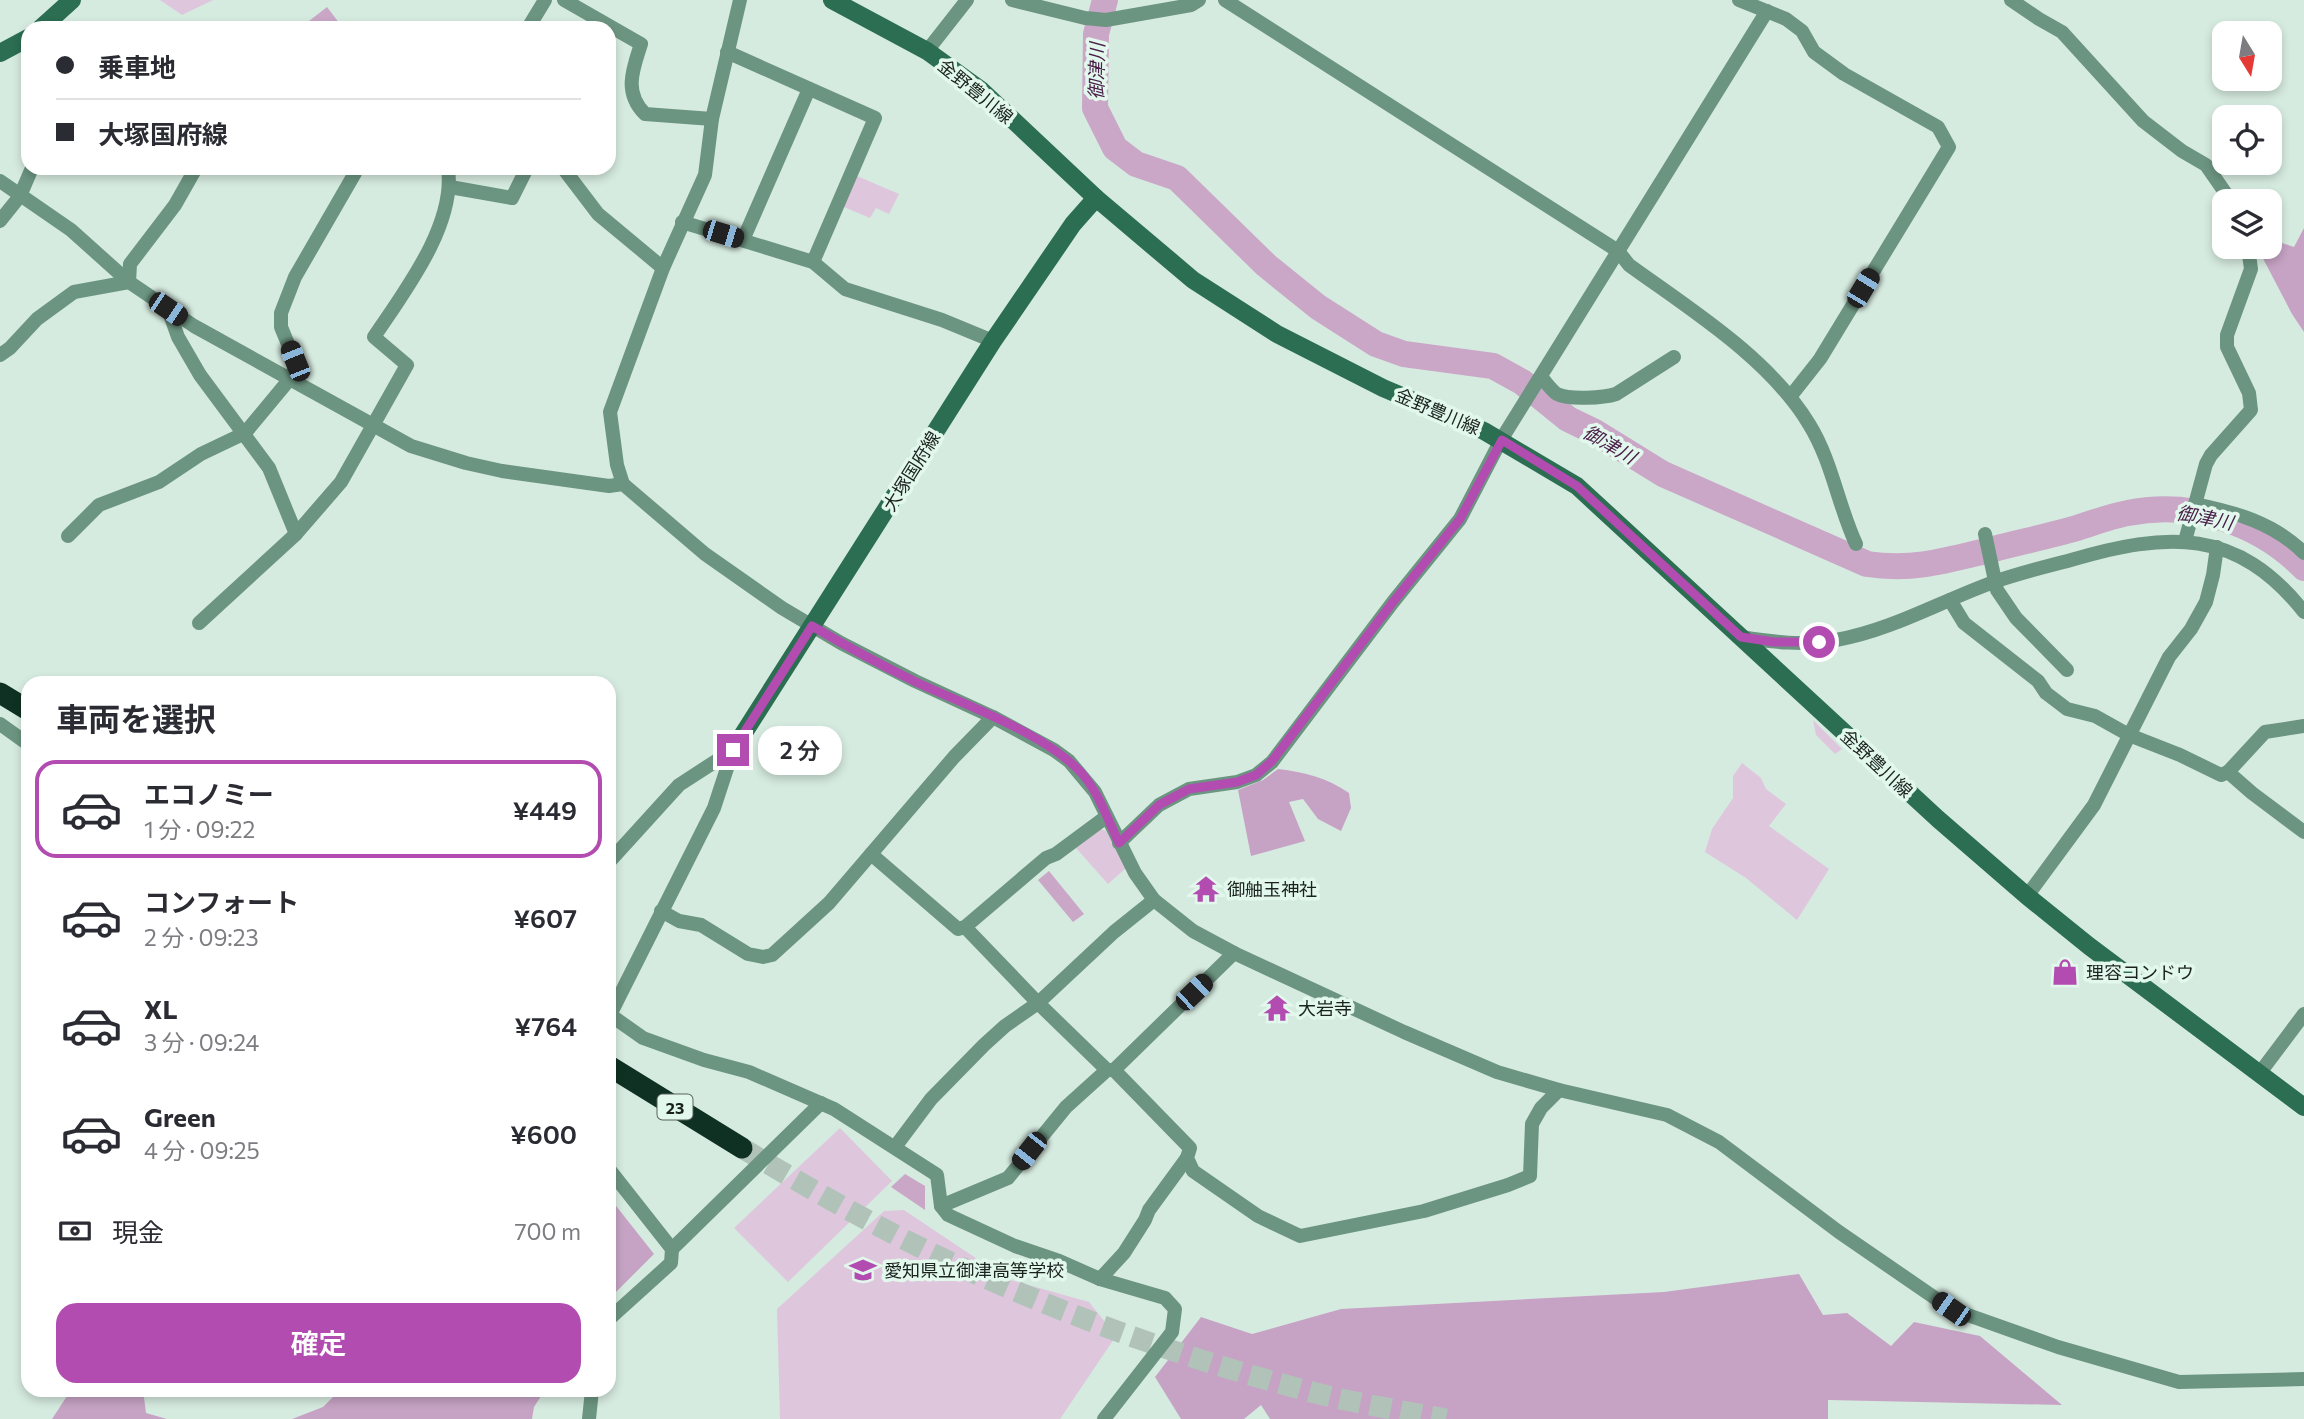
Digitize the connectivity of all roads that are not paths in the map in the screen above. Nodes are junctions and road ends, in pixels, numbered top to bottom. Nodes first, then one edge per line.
1 (72, 0) edge
2 (545, 0) edge
3 (564, 0) edge
4 (740, 0) edge
5 (832, 0) edge
6 (967, 0) edge
7 (1012, 0) edge
8 (1199, 0) edge
9 (1225, 0) edge
10 (1739, 0) edge
11 (2011, 0) edge
12 (1767, 12) junction
13 (49, 21) edge
14 (532, 21) edge
15 (601, 21) edge
16 (616, 30) edge
17 (21, 41) edge
18 (927, 51) junction
19 (727, 52) junction
20 (0, 53) edge
21 (809, 89) junction
22 (712, 119) junction
23 (29, 175) edge
24 (192, 175) edge
25 (354, 175) edge
26 (449, 175) edge
27 (524, 175) edge
28 (568, 175) edge
29 (0, 181) edge
30 (450, 187) junction
31 (2223, 189) edge
32 (20, 196) junction
33 (1096, 198) junction
34 (0, 221) edge
35 (682, 222) junction
36 (743, 240) junction
37 (1618, 251) junction
38 (2250, 259) edge
39 (813, 262) junction
40 (663, 268) junction
41 (129, 282) junction
42 (168, 309) junction
43 (993, 341) junction
44 (0, 355) edge
45 (1674, 357) dead end
46 (289, 380) junction
47 (1538, 381) junction
48 (1790, 397) junction
49 (373, 424) junction
50 (245, 433) junction
51 (1502, 440) junction
52 (623, 484) junction
53 (2196, 504) junction
54 (296, 534) junction
55 (1985, 534) dead end
56 (68, 536) dead end
57 (2186, 538) junction
58 (1856, 544) dead end
59 (2217, 547) junction
60 (2304, 553) edge
61 (1995, 582) junction
62 (1950, 600) junction
63 (2304, 612) edge
64 (199, 623) dead end
65 (812, 626) junction
66 (1741, 637) junction
67 (2067, 670) dead end
68 (0, 693) edge
69 (0, 703) edge
70 (21, 706) edge
71 (21, 716) edge
72 (993, 717) junction
73 (0, 724) edge
74 (2304, 726) edge
75 (2129, 735) junction
76 (21, 739) edge
77 (733, 750) junction
78 (2228, 772) junction
79 (1107, 817) junction
80 (2304, 832) edge
81 (1119, 843) junction
82 (616, 854) edge
83 (871, 854) junction
84 (2027, 896) junction
85 (1154, 900) junction
86 (661, 911) junction
87 (965, 927) junction
88 (1234, 954) junction
89 (616, 1002) edge
90 (1038, 1003) junction
91 (2304, 1014) edge
92 (616, 1018) edge
93 (1111, 1070) junction
94 (616, 1071) edge
95 (2259, 1074) junction
96 (616, 1082) edge
97 (1559, 1090) junction
98 (821, 1103) junction
99 (2304, 1107) edge
100 (895, 1147) junction
101 (1187, 1158) junction
102 (616, 1178) edge
103 (941, 1206) junction
104 (672, 1249) junction
105 (1100, 1279) junction
106 (616, 1313) edge
107 (2304, 1380) edge
108 (591, 1397) edge
109 (589, 1419) edge
110 (1104, 1419) edge

1 - 13 main road
2 - 14 street
3 - 15 street
4 - 19 street
5 - 18 main road, 金野豊川線
6 - 18 street
7 - 8 street
9 - 37 street
10 - 12 street
11 - 31 street
12 - 37 street
12 - 48 street
16 - 22 street
17 - 20 main road
18 - 33 main road, 金野豊川線
19 - 21 street
19 - 22 street
21 - 36 street
21 - 39 street
22 - 35 street
23 - 32 street
24 - 41 street
25 - 46 street
26 - 30 street
27 - 30 street
28 - 40 street
29 - 32 street
30 - 49 street
32 - 34 street
32 - 41 street
33 - 43 main road, 大塚国府線
33 - 51 main road, 金野豊川線
35 - 36 street
35 - 40 street
36 - 39 street
37 - 47 street
37 - 48 street
38 - 53 street
39 - 43 street
40 - 52 street
41 - 42 street
41 - 44 street
42 - 46 street
42 - 50 street
43 - 65 main road, 大塚国府線
45 - 47 street
46 - 49 street
46 - 50 street
47 - 51 street
48 - 58 street
49 - 52 street
49 - 54 street
50 - 54 street
50 - 56 street
51 - 66 main road, 金野豊川線
51 - 81 street
52 - 65 street
53 - 57 street
53 - 60 street
54 - 64 street
55 - 61 street
57 - 59 street
57 - 61 street
59 - 63 street
59 - 75 street
61 - 62 street
61 - 67 street
62 - 66 street
62 - 75 street
65 - 72 street
65 - 77 main road, 大塚国府線
66 - 84 main road, 金野豊川線
68 - 70 highway
69 - 71 highway
72 - 79 street
72 - 83 street
73 - 76 street
74 - 78 street
75 - 78 street
75 - 84 street
77 - 82 street
77 - 86 street
78 - 80 street
79 - 81 street
79 - 87 street
81 - 85 street
83 - 86 street
83 - 87 street
84 - 95 main road, 金野豊川線
85 - 88 street
85 - 90 street
86 - 89 street
87 - 90 street
88 - 93 street
88 - 97 street
90 - 93 street
90 - 100 street
91 - 95 street
92 - 98 street
93 - 101 street
93 - 103 street
94 - 96 highway, 23
95 - 99 main road, 金野豊川線
97 - 101 street
97 - 107 street
98 - 100 street
98 - 104 street
100 - 103 street
101 - 105 street
102 - 104 street
103 - 105 street
104 - 106 street
105 - 110 street
108 - 109 street

